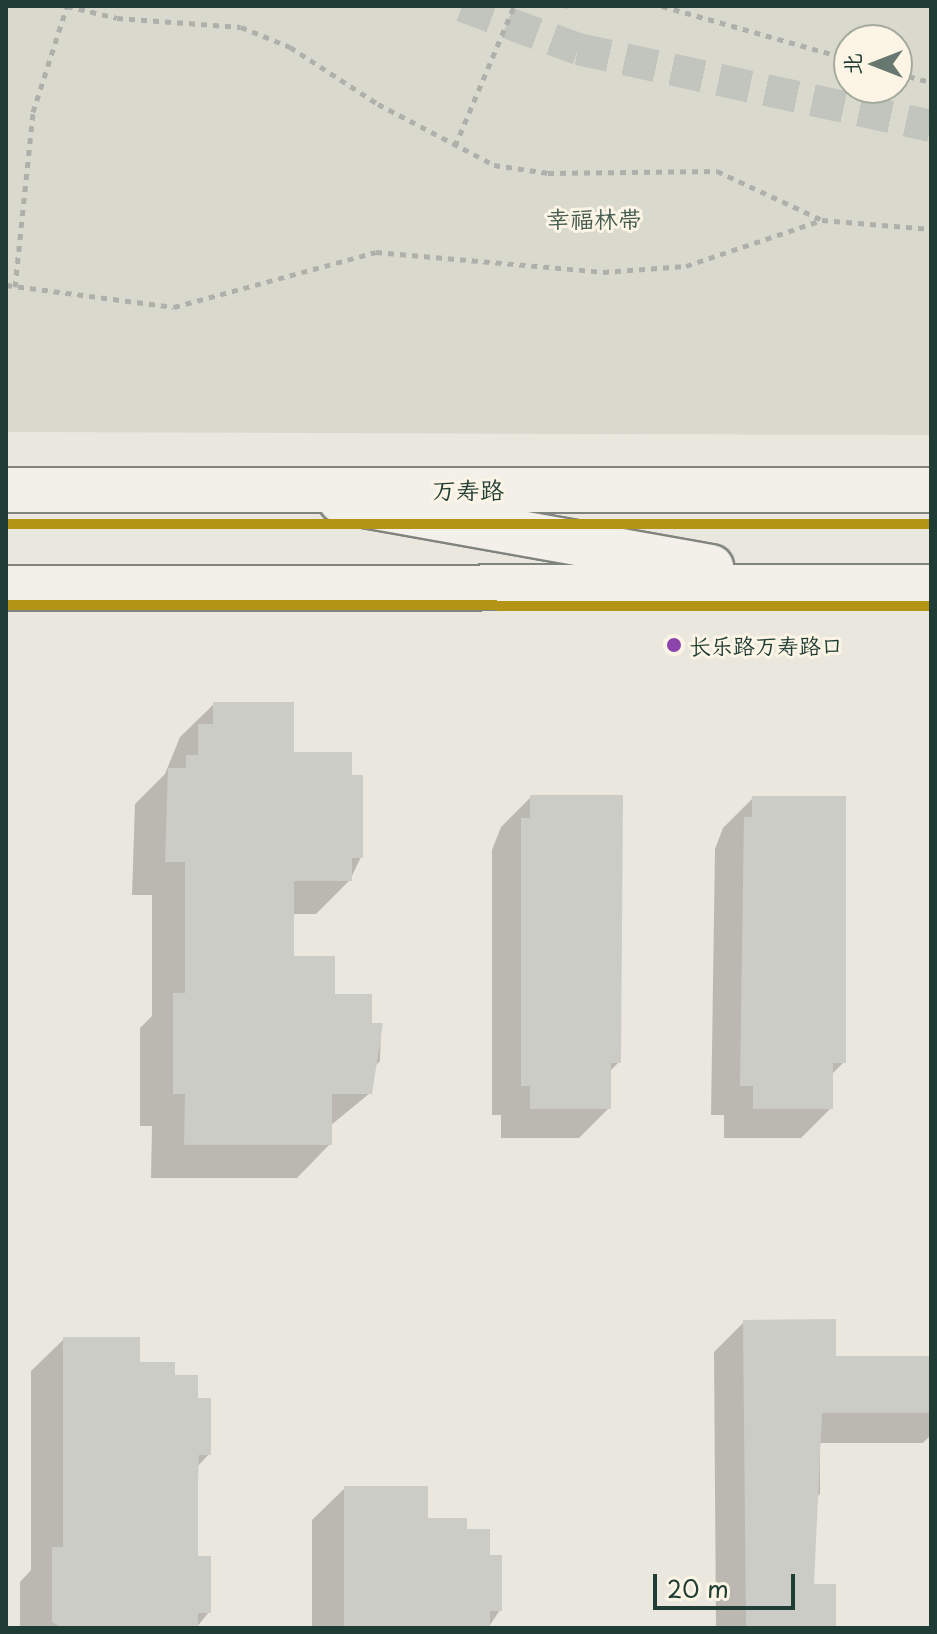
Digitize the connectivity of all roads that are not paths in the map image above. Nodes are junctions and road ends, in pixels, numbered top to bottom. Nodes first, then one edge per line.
1 (6, 490) edge
2 (280, 490) junction
3 (931, 490) edge
4 (825, 587) junction
5 (931, 587) edge
6 (6, 588) edge

1 - 2 main road, 万寿路
2 - 3 main road, 万寿路
2 - 4 main road
4 - 5 main road
4 - 6 main road

